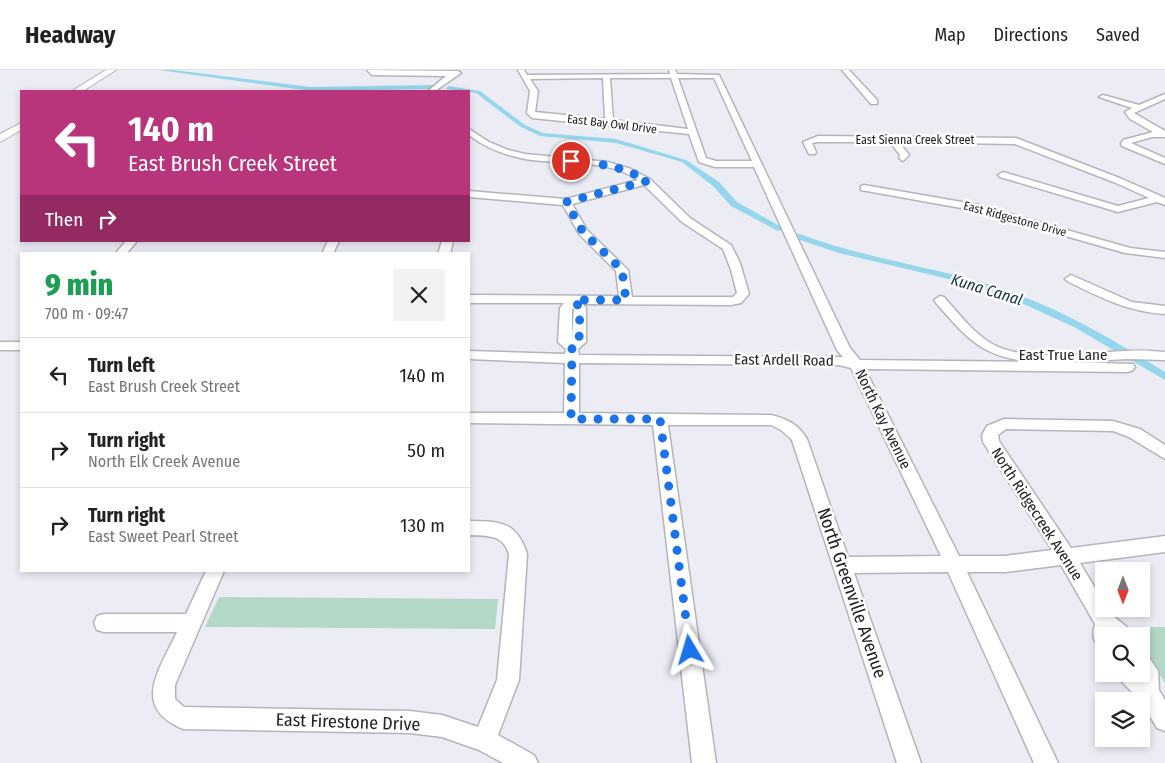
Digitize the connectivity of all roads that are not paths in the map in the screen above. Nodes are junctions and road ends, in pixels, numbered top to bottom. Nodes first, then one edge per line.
1 (112, 70) edge
2 (520, 70) edge
3 (845, 70) edge
4 (371, 71) edge
5 (459, 72) edge
6 (673, 73) edge
7 (606, 76) junction
8 (525, 77) junction
9 (80, 90) edge
10 (432, 90) edge
11 (440, 90) edge
12 (1165, 96) edge
13 (1103, 97) dead end
14 (874, 102) dead end
15 (1138, 107) junction
16 (609, 122) junction
17 (20, 127) edge
18 (470, 131) edge
19 (692, 132) junction
20 (1163, 134) edge
21 (0, 139) edge
22 (893, 140) junction
23 (812, 152) dead end
24 (902, 158) dead end
25 (1165, 161) edge
26 (756, 164) junction
27 (1002, 175) dead end
28 (647, 181) junction
29 (864, 188) dead end
30 (470, 194) edge
31 (1162, 200) edge
32 (566, 202) junction
33 (131, 242) edge
34 (122, 252) edge
35 (1165, 255) edge
36 (1071, 279) dead end
37 (470, 300) edge
38 (574, 300) junction
39 (626, 300) junction
40 (940, 300) dead end
41 (1165, 310) edge
42 (0, 346) edge
43 (20, 346) edge
44 (572, 353) junction
45 (470, 355) edge
46 (1165, 356) edge
47 (1134, 358) junction
48 (856, 364) junction
49 (470, 418) edge
50 (571, 419) junction
51 (660, 419) junction
52 (1165, 453) edge
53 (470, 528) edge
54 (1165, 544) edge
55 (1066, 556) junction
56 (843, 565) junction
57 (954, 565) junction
58 (216, 572) edge
59 (104, 623) dead end
60 (192, 623) junction
61 (1102, 627) edge
62 (1136, 682) edge
63 (1147, 692) edge
64 (1150, 696) edge
65 (1165, 720) edge
66 (484, 740) junction
67 (526, 763) edge
68 (704, 763) edge
69 (909, 763) edge
70 (1046, 763) edge

1 - 9 main road
2 - 8 street
3 - 14 street
4 - 5 street
5 - 10 street
5 - 11 street
6 - 7 street
6 - 19 street
6 - 26 street, North Kay Avenue
7 - 8 street
7 - 16 street
8 - 16 street, East Bay Owl Drive
12 - 15 street
13 - 15 street
15 - 20 street
16 - 19 street, East Bay Owl Drive
17 - 21 main road
18 - 28 street
19 - 26 street
20 - 25 street
22 - 23 street, East Sienna Creek Street
22 - 24 street
22 - 31 street, East Sienna Creek Street
26 - 48 street, North Kay Avenue
27 - 31 street
28 - 32 street
28 - 39 street
29 - 35 street, East Ridgestone Drive
30 - 32 street
32 - 39 street
33 - 34 street
36 - 41 street
37 - 38 street
38 - 39 street
38 - 44 street
40 - 47 street, East True Lane
42 - 43 street
44 - 45 street, East Ardell Road
44 - 48 street, East Ardell Road
44 - 50 street
46 - 47 street, East Ardell Road
47 - 48 street, East Ardell Road
48 - 57 street, North Kay Avenue
49 - 50 street
50 - 51 street
51 - 56 street, North Greenville Avenue
51 - 68 street
52 - 55 street, North Ridgecreek Avenue
53 - 66 street
54 - 55 street
55 - 57 street
55 - 61 street, North Ridgecreek Avenue
56 - 57 street
56 - 69 street, North Greenville Avenue
57 - 70 street, North Kay Avenue
58 - 60 street
59 - 60 street
60 - 66 street, East Firestone Drive
62 - 63 street
64 - 65 street
66 - 67 street, East Firestone Drive

